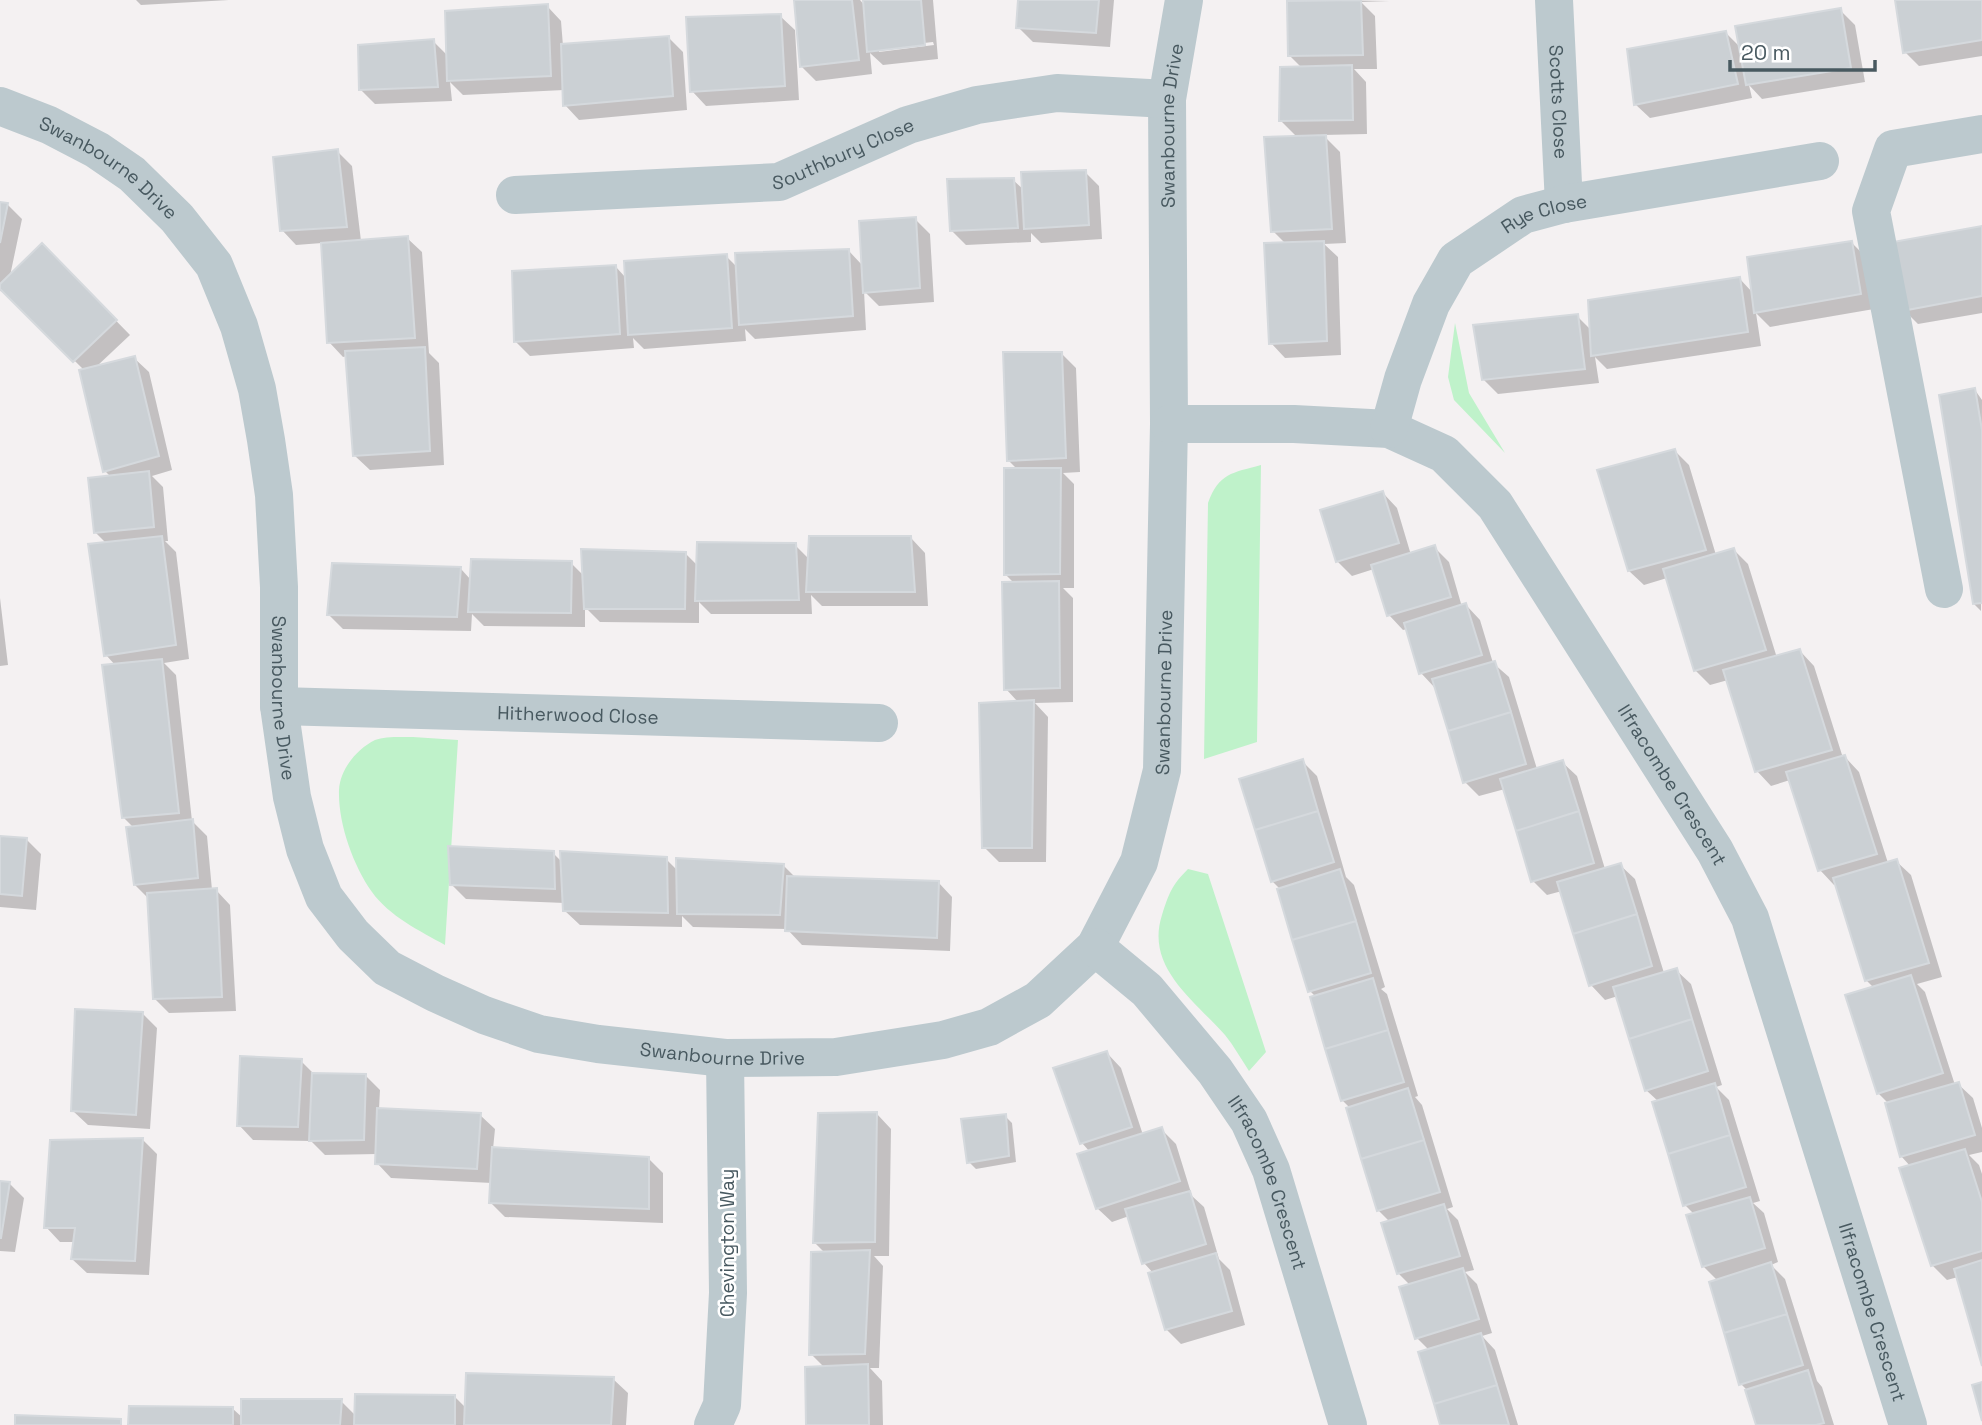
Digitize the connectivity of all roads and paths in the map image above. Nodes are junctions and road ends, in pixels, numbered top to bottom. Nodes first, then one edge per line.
1 (1184, 0) edge
2 (1554, 0) edge
3 (1167, 99) junction
4 (0, 106) edge
5 (1982, 134) edge
6 (1821, 161) dead end
7 (515, 195) dead end
8 (1564, 204) junction
9 (1169, 424) junction
10 (1389, 429) junction
11 (1944, 589) dead end
12 (279, 706) junction
13 (879, 723) dead end
14 (1095, 947) junction
15 (725, 1058) junction
16 (713, 1425) edge
17 (1348, 1425) edge
18 (1908, 1425) edge

1 - 3 street, Swanbourne Drive
2 - 8 street, Scotts Close
3 - 7 street, Southbury Close
3 - 9 street, Swanbourne Drive
4 - 12 street, Swanbourne Drive
5 - 11 street
6 - 8 street, Rye Close
8 - 10 street, Rye Close
9 - 10 street, Ilfracombe Crescent
9 - 14 street, Swanbourne Drive
10 - 18 street, Ilfracombe Crescent
12 - 13 street, Hitherwood Close
12 - 15 street, Swanbourne Drive
14 - 15 street, Swanbourne Drive
14 - 17 street, Ilfracombe Crescent
15 - 16 street, Chevington Way

